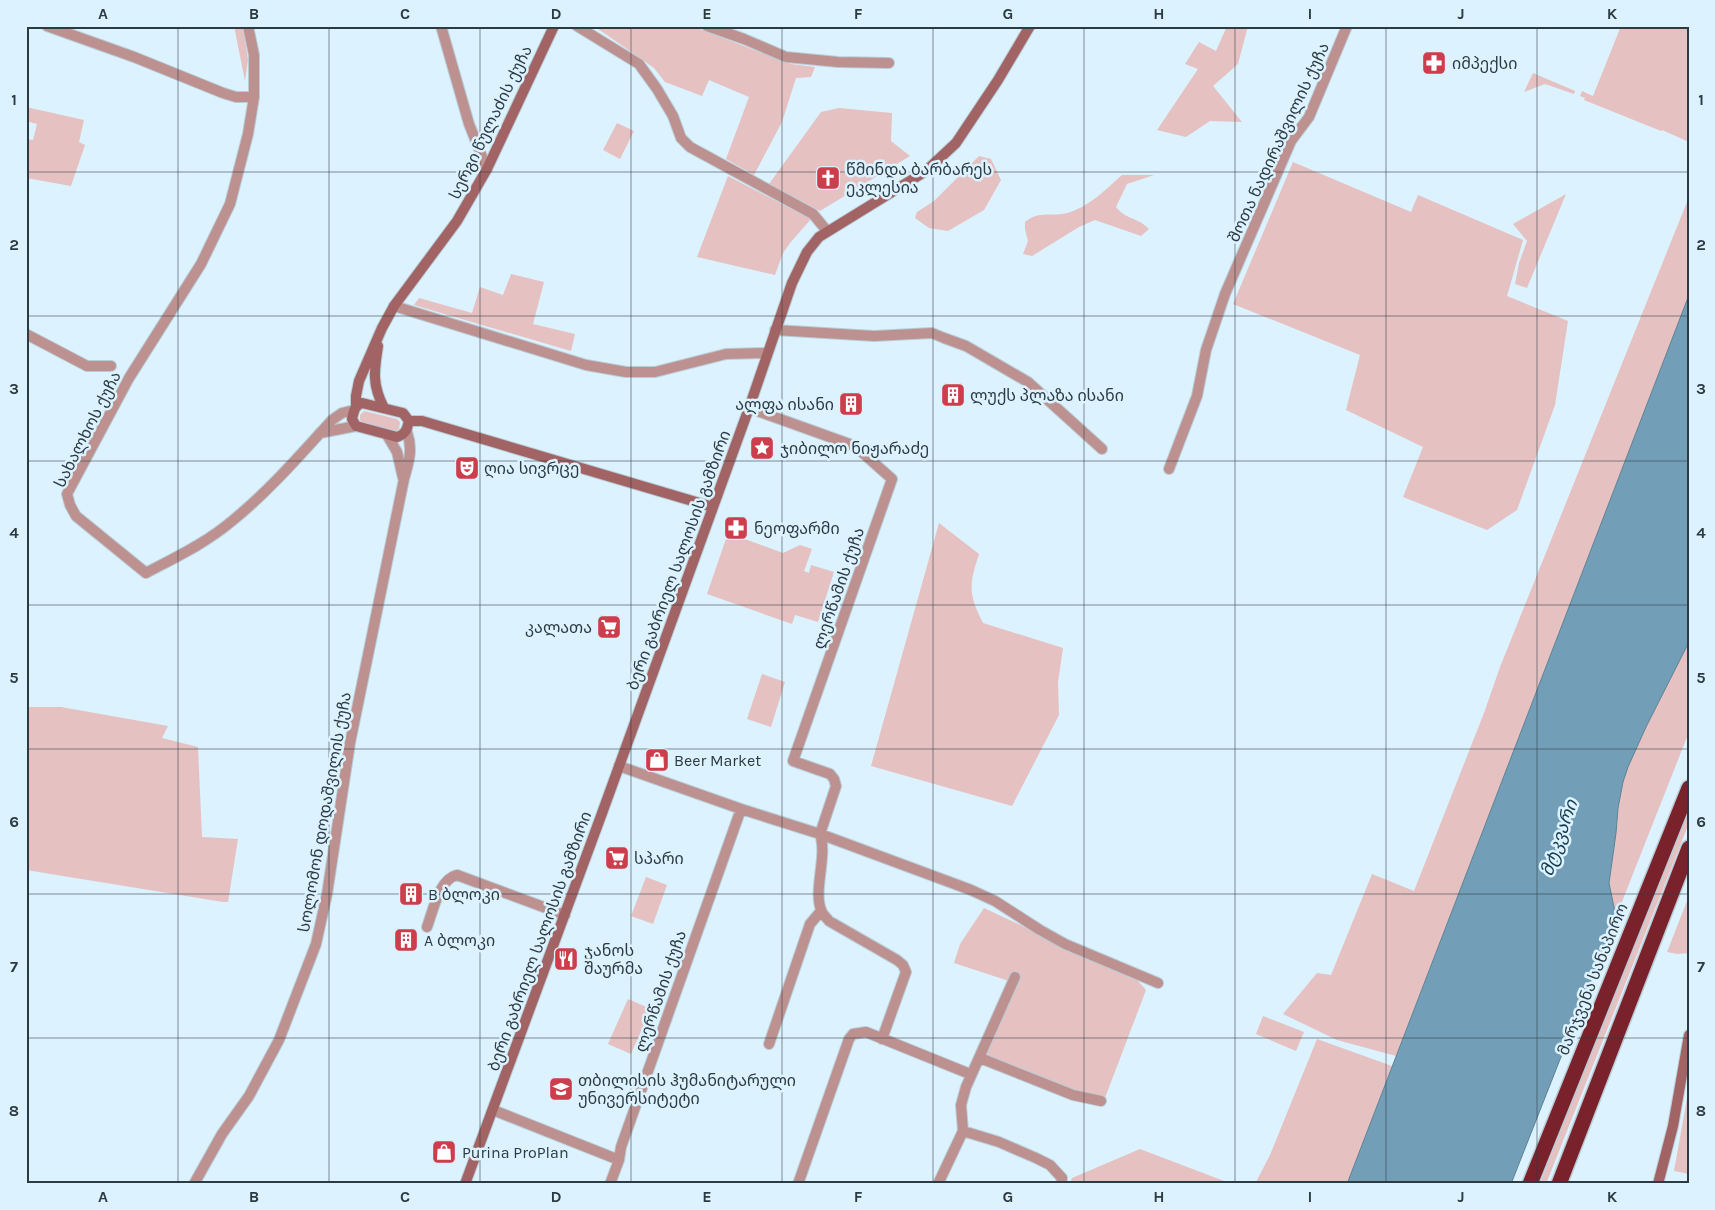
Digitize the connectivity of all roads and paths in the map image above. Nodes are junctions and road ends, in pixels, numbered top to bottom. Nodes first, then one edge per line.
1 (47, 26) edge
2 (248, 26) edge
3 (441, 26) edge
4 (554, 26) edge
5 (577, 26) edge
6 (708, 26) edge
7 (1030, 26) edge
8 (1347, 26) edge
9 (888, 63) dead end
10 (254, 97) junction
11 (487, 169) junction
12 (827, 231) junction
13 (394, 306) junction
14 (382, 328) junction
15 (775, 330) junction
16 (26, 334) edge
17 (767, 353) junction
18 (111, 366) dead end
19 (355, 408) junction
20 (384, 408) junction
21 (749, 408) junction
22 (410, 421) junction
23 (356, 426) junction
24 (406, 432) junction
25 (319, 434) junction
26 (387, 435) junction
27 (1102, 449) dead end
28 (1169, 469) dead end
29 (404, 478) junction
30 (713, 506) junction
31 (619, 766) junction
32 (1689, 788) edge
33 (741, 809) junction
34 (820, 834) junction
35 (1689, 848) edge
36 (821, 911) junction
37 (565, 915) junction
38 (427, 927) dead end
39 (1015, 977) dead end
40 (1158, 983) dead end
41 (1689, 1035) edge
42 (882, 1039) junction
43 (768, 1044) dead end
44 (980, 1058) junction
45 (970, 1074) junction
46 (1100, 1101) dead end
47 (493, 1110) junction
48 (963, 1131) junction
49 (619, 1160) junction
50 (194, 1184) edge
51 (465, 1184) edge
52 (610, 1184) edge
53 (798, 1184) edge
54 (938, 1184) edge
55 (1061, 1184) edge
56 (1530, 1184) edge
57 (1558, 1184) edge
58 (1658, 1184) edge

1 - 10 street
2 - 10 street
3 - 11 street
4 - 11 main road, სერგი წულაძის ქუჩა
5 - 12 street
6 - 9 street
7 - 12 main road, ბერი გაბრიელ სალოსის გამზირი
8 - 28 street, შოთა ნადირაშვილის ქუჩა
10 - 25 street, სახალხოს ქუჩა
11 - 13 main road, სერგი წულაძის ქუჩა
12 - 15 main road, ბერი გაბრიელ სალოსის გამზირი
13 - 14 main road, სერგი წულაძის ქუჩა
13 - 17 street
14 - 19 main road, სერგი წულაძის ქუჩა
14 - 20 main road, სერგი წულაძის ქუჩა
15 - 17 main road, ბერი გაბრიელ სალოსის გამზირი
15 - 27 street
16 - 18 street
17 - 21 main road, ბერი გაბრიელ სალოსის გამზირი
19 - 20 main road
19 - 23 main road, სერგი წულაძის ქუჩა
19 - 25 street, სახალხოს ქუჩა
20 - 22 main road
21 - 30 main road, ბერი გაბრიელ სალოსის გამზირი
21 - 34 street, ლერწამის ქუჩა
22 - 24 main road
22 - 30 main road
23 - 25 street
23 - 26 main road
24 - 26 main road
24 - 29 street, სოლომონ დოდაშვილის ქუჩა
26 - 29 street, სოლომონ დოდაშვილის ქუჩა
29 - 50 street, სოლომონ დოდაშვილის ქუჩა
30 - 31 main road, ბერი გაბრიელ სალოსის გამზირი
31 - 33 street
31 - 37 main road, ბერი გაბრიელ სალოსის გამზირი
32 - 56 highway, მარჯვენა სანაპირო
33 - 34 street
33 - 49 street, ლერწამის ქუჩა
34 - 36 street
34 - 40 street
35 - 57 highway
36 - 42 street
36 - 43 street
37 - 38 street
37 - 47 main road, ბერი გაბრიელ სალოსის გამზირი
39 - 44 street
41 - 58 main road
42 - 45 street
42 - 53 street
44 - 45 street
44 - 46 street
45 - 48 street
47 - 49 street
47 - 51 main road, ბერი გაბრიელ სალოსის გამზირი
48 - 54 street
48 - 55 street
49 - 52 street, ლერწამის ქუჩა

